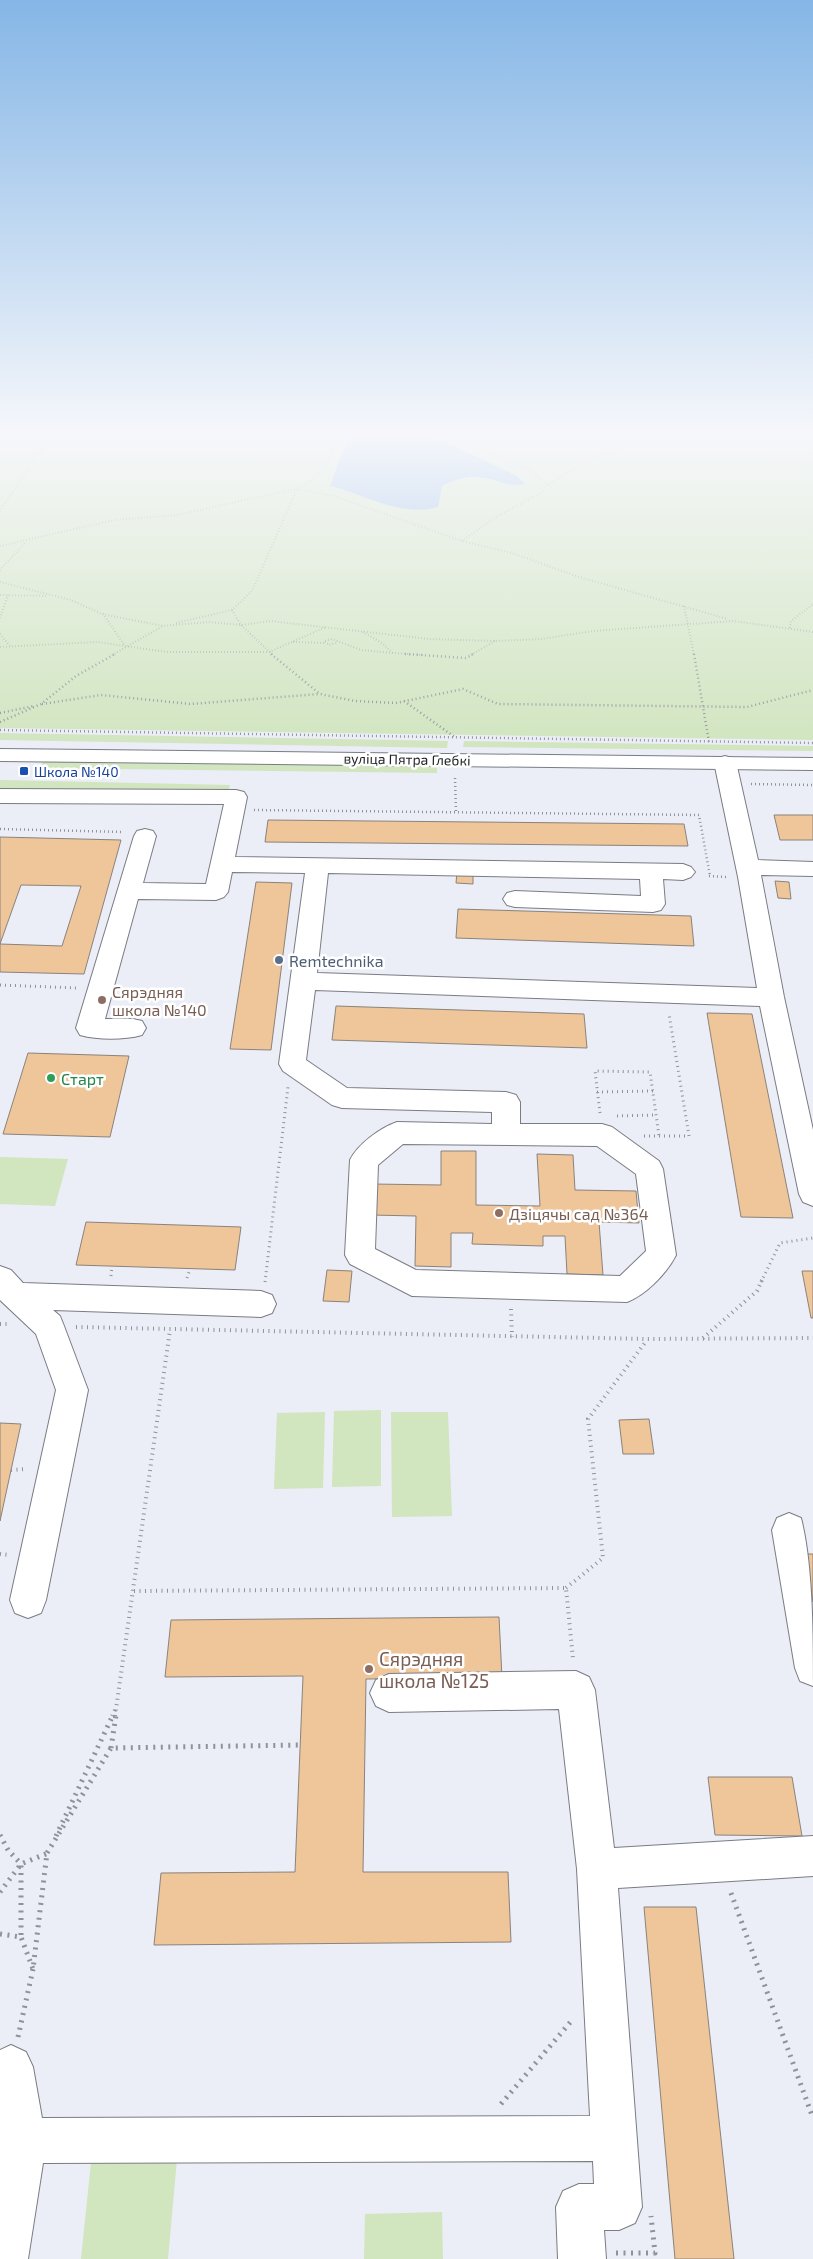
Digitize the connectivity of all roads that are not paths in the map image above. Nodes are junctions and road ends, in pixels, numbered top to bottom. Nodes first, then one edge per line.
1 (0, 755) edge
2 (725, 762) junction
3 (813, 764) edge
4 (0, 796) edge
5 (138, 834) road end
6 (223, 864) junction
7 (318, 865) junction
8 (748, 867) junction
9 (813, 868) edge
10 (570, 870) junction
11 (651, 872) junction
12 (683, 872) dead end
13 (128, 891) junction
14 (515, 899) dead end
15 (573, 902) junction
16 (303, 981) junction
17 (771, 997) junction
18 (133, 1028) dead end
19 (506, 1135) junction
20 (813, 1194) edge
21 (7, 1287) edge
22 (262, 1298) road end
23 (789, 1530) dead end
24 (28, 1600) dead end
25 (813, 1668) edge
26 (389, 1693) dead end
27 (813, 1856) edge
28 (597, 1869) junction
29 (11, 2067) road end
30 (614, 2138) junction
31 (24, 2141) junction
32 (6, 2215) edge
33 (594, 2256) edge
34 (4, 2259) edge

1 - 2 main road, вуліца Пятра Глебкі
2 - 3 main road, вуліца Пятра Глебкі
2 - 8 main road
4 - 6 main road
5 - 13 main road
6 - 7 main road
6 - 13 main road
7 - 10 main road
7 - 16 main road
8 - 9 main road
8 - 17 main road
10 - 11 main road
10 - 15 main road
11 - 12 main road
11 - 15 main road
13 - 18 main road
14 - 15 main road
16 - 17 main road
16 - 19 main road
17 - 20 main road
19 - 19 main road
21 - 22 main road
21 - 24 main road
23 - 25 main road
26 - 28 main road
27 - 28 main road
28 - 30 main road
29 - 31 main road
30 - 31 main road
30 - 33 main road
31 - 32 main road
32 - 34 main road

